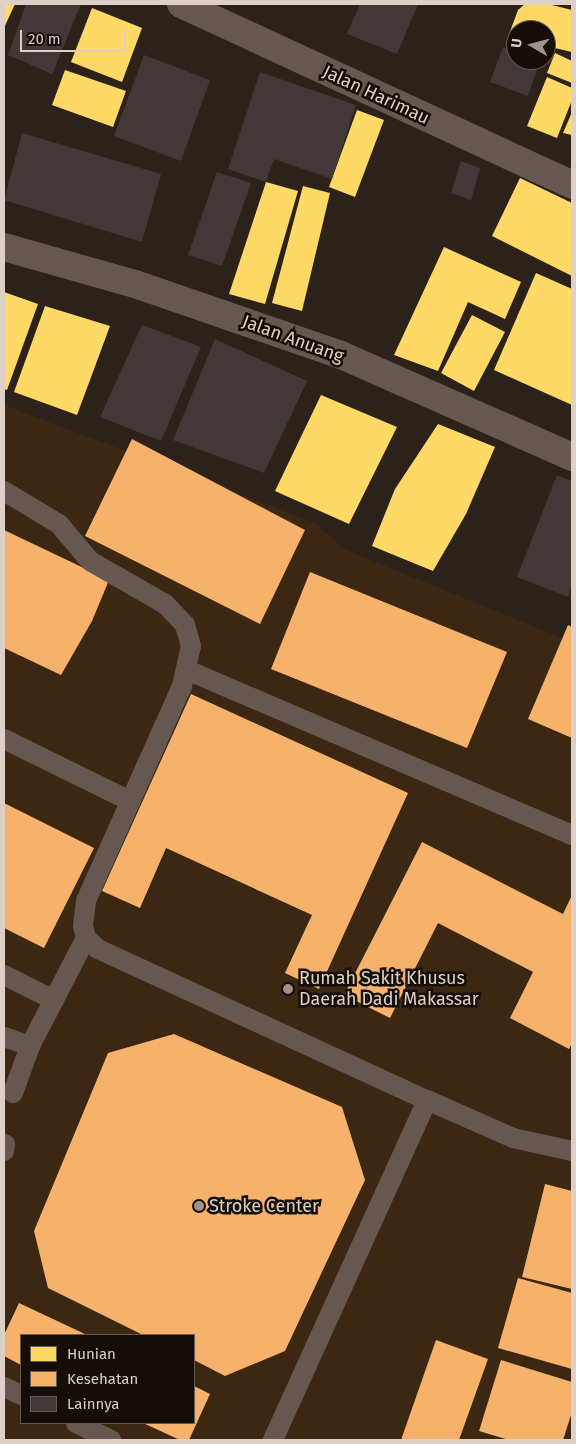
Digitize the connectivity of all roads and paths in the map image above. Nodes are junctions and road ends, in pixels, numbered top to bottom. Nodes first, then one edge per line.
1 (180, 4) edge
2 (572, 185) edge
3 (4, 247) edge
4 (572, 457) edge
5 (4, 492) edge
6 (186, 670) junction
7 (4, 739) edge
8 (130, 801) junction
9 (572, 834) edge
10 (86, 938) junction
11 (4, 975) edge
12 (54, 1000) junction
13 (4, 1036) edge
14 (30, 1046) junction
15 (12, 1093) dead end
16 (427, 1100) junction
17 (572, 1151) edge
18 (4, 1387) edge
19 (20, 1395) edge
20 (78, 1424) edge
21 (111, 1440) edge
22 (273, 1440) edge

1 - 2 street, Jalan Harimau
3 - 4 street, Jalan Anuang
5 - 6 lane
6 - 8 lane
6 - 9 lane
7 - 8 lane
8 - 10 lane
10 - 12 lane
10 - 16 lane
11 - 12 lane
12 - 14 lane
13 - 14 lane
14 - 15 lane
16 - 17 lane
16 - 22 lane
18 - 19 lane
20 - 21 lane

